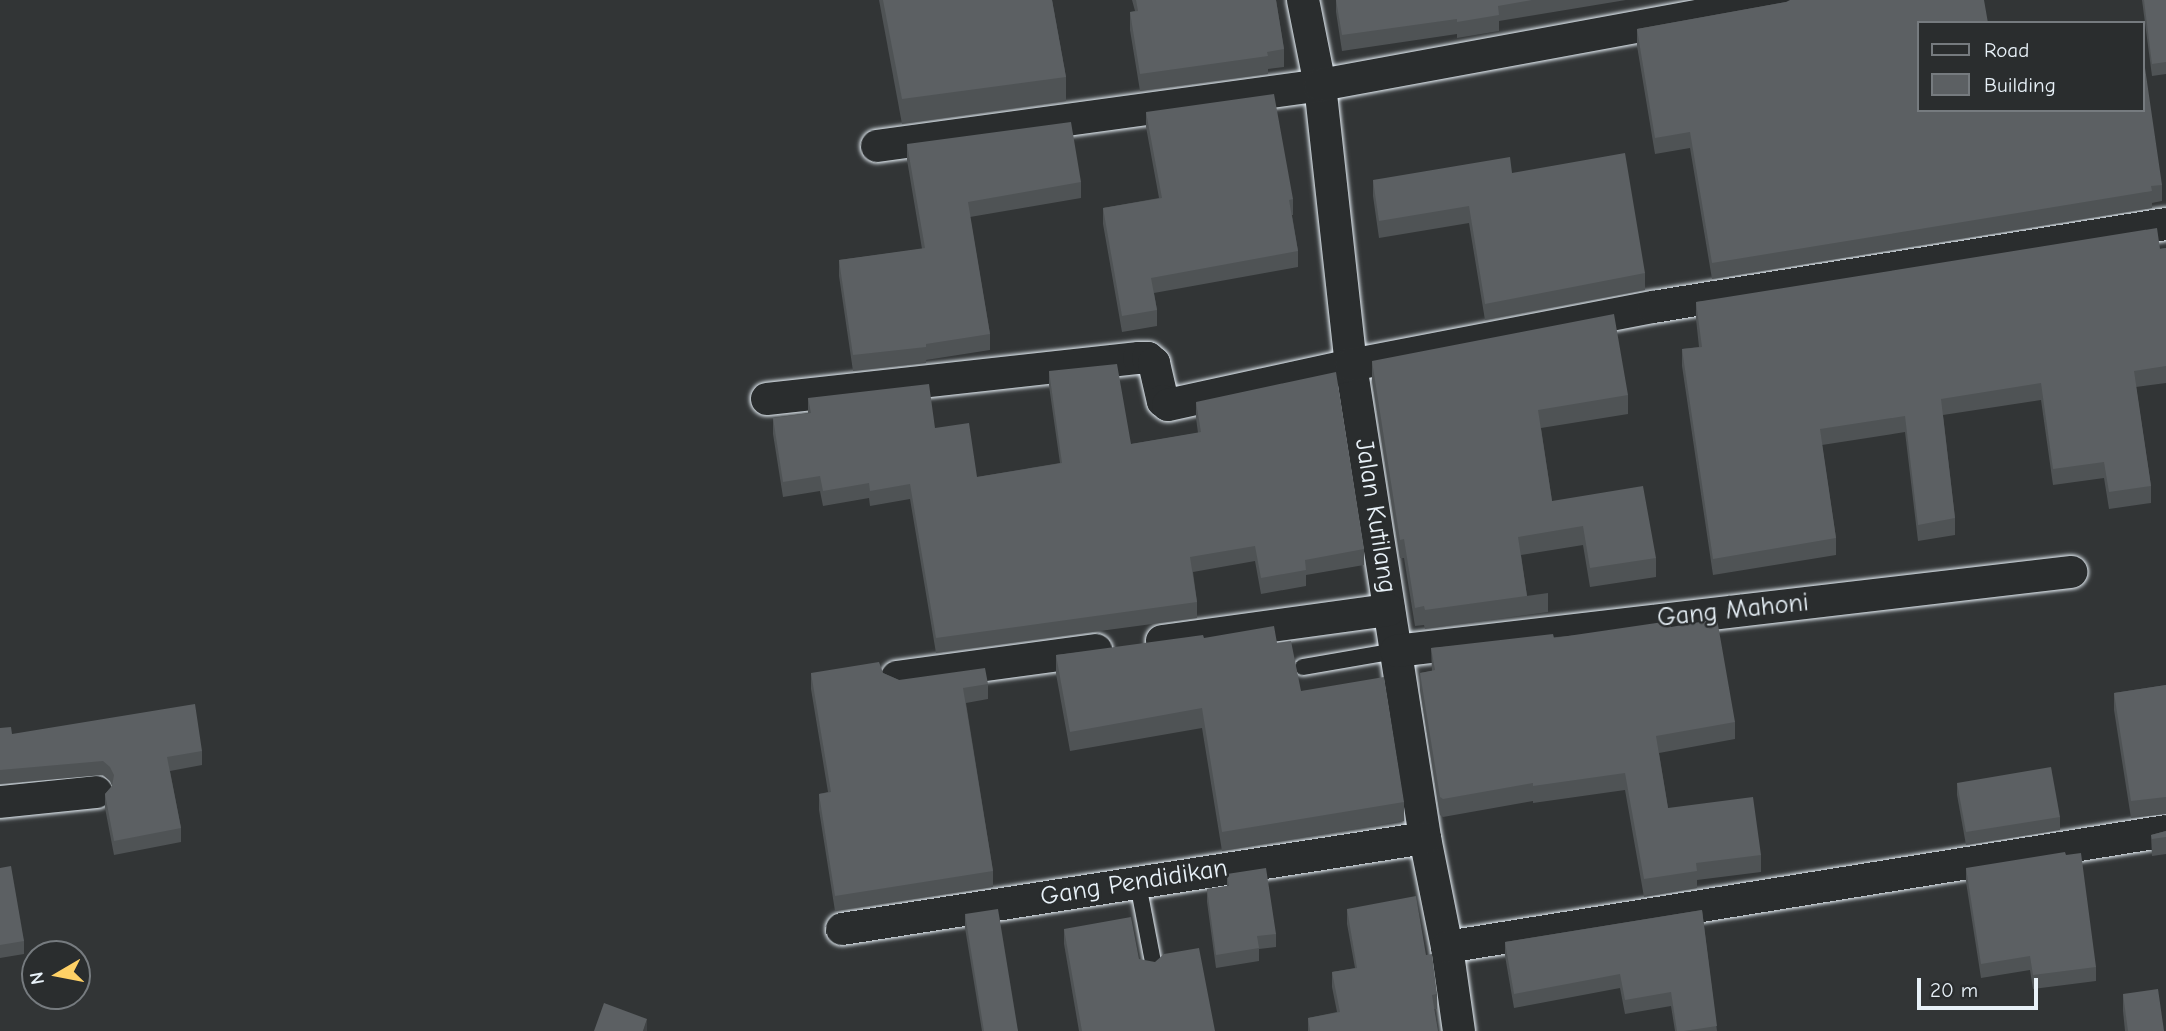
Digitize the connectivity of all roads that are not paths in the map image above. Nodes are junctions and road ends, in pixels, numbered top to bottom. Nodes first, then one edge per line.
1 (1303, 0) edge
2 (1783, 0) edge
3 (1320, 85) junction
4 (877, 146) dead end
5 (2166, 224) edge
6 (1351, 365) junction
7 (767, 399) dead end
8 (2071, 572) dead end
9 (1389, 610) junction
10 (1396, 651) junction
11 (1303, 667) dead end
12 (897, 677) edge
13 (96, 792) dead end
14 (0, 802) edge
15 (2166, 831) edge
16 (1425, 838) junction
17 (1138, 884) junction
18 (842, 929) dead end
19 (1447, 947) junction
20 (1154, 967) edge
21 (1459, 1031) edge

1 - 3 street, Jalan Kutilang
2 - 3 street
3 - 4 street
3 - 6 street, Jalan Kutilang
5 - 6 street
6 - 7 street
6 - 9 street, Jalan Kutilang
8 - 10 street, Gang Mahoni
9 - 10 street, Jalan Kutilang
9 - 12 street
10 - 11 lane
10 - 16 street, Jalan Kutilang
13 - 14 street
15 - 19 street
16 - 17 street, Gang Pendidikan
16 - 19 street, Jalan Kutilang
17 - 18 street, Gang Pendidikan
17 - 20 lane
19 - 21 street, Jalan Kutilang

